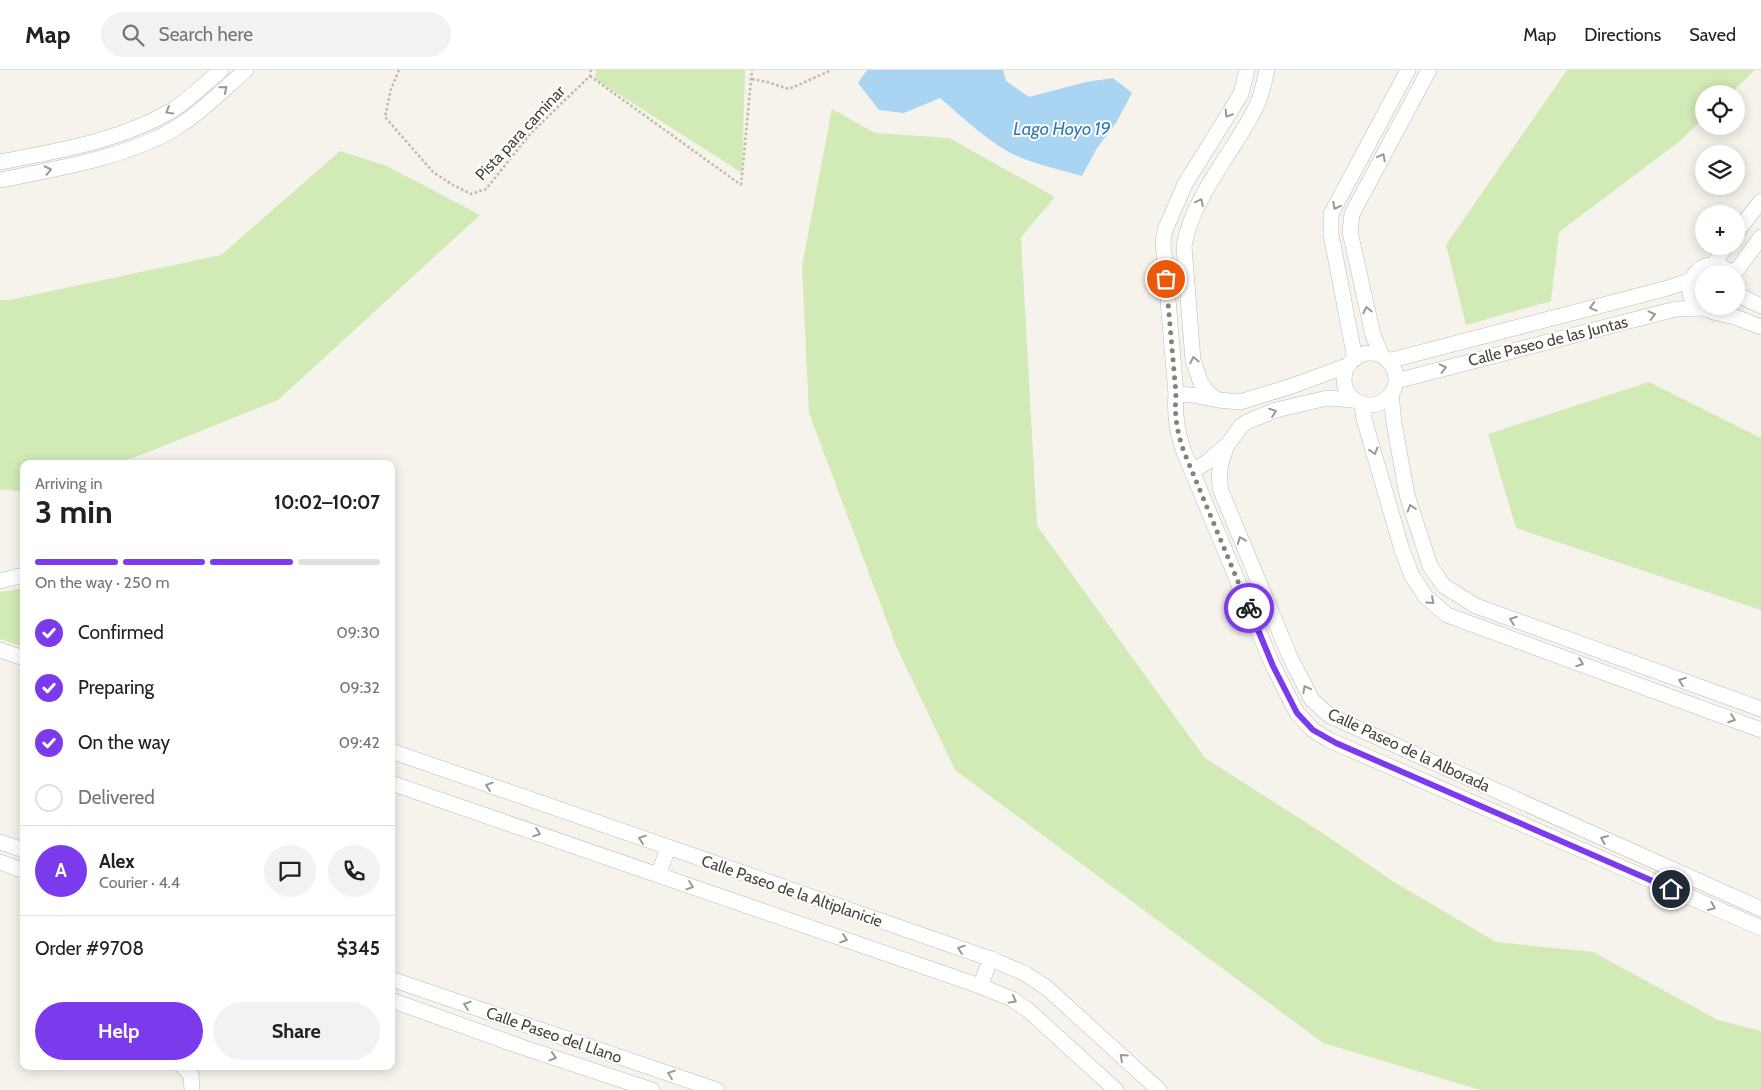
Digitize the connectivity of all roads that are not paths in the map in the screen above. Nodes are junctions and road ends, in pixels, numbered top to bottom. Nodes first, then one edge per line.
1 (221, 70) edge
2 (246, 70) edge
3 (1247, 70) edge
4 (1267, 70) edge
5 (1408, 70) edge
6 (1429, 70) edge
7 (187, 98) junction
8 (198, 111) junction
9 (1204, 154) junction
10 (0, 162) edge
11 (1220, 165) junction
12 (0, 180) edge
13 (1761, 201) edge
14 (1745, 221) edge
15 (1761, 237) edge
16 (1720, 255) edge
17 (1714, 264) junction
18 (1717, 265) edge
19 (1740, 265) edge
20 (1691, 280) junction
21 (1745, 298) edge
22 (1695, 303) edge
23 (1761, 306) edge
24 (1695, 310) edge
25 (1728, 315) edge
26 (1761, 327) edge
27 (1385, 358) junction
28 (1352, 362) junction
29 (1394, 387) junction
30 (1176, 394) junction
31 (1218, 400) junction
32 (1234, 402) junction
33 (1358, 402) junction
34 (1242, 425) junction
35 (1228, 444) junction
36 (1192, 471) junction
37 (20, 576) edge
38 (0, 581) edge
39 (1535, 628) junction
40 (1528, 644) junction
41 (0, 650) edge
42 (20, 657) edge
43 (1761, 709) edge
44 (1346, 724) junction
45 (1761, 730) edge
46 (1336, 743) junction
47 (395, 753) edge
48 (395, 784) edge
49 (0, 842) edge
50 (668, 848) junction
51 (1624, 848) junction
52 (20, 849) edge
53 (0, 862) edge
54 (1617, 865) junction
55 (20, 869) edge
56 (658, 875) junction
57 (1761, 909) edge
58 (1761, 928) edge
59 (990, 959) junction
60 (395, 980) edge
61 (980, 986) junction
62 (395, 1001) edge
63 (527, 1026) junction
64 (522, 1047) junction
65 (186, 1070) edge
66 (192, 1090) edge
67 (652, 1090) edge
68 (717, 1090) edge
69 (1116, 1090) edge
70 (1159, 1090) edge

1 - 7 street
8 -> 2 street
3 -> 9 street, Calle Paseo de la Alborada
4 - 11 street
5 -> 28 street
27 -> 6 street
7 - 8 street
7 -> 10 street
12 -> 8 street
9 - 11 street
9 - 30 street, Calle Paseo de la Alborada
31 -> 11 street
13 - 14 street
15 - 19 street
16 - 17 street
17 - 18 street
17 - 20 street
20 - 22 street
20 -> 27 street, Calle Paseo de las Juntas
21 - 23 street
29 -> 24 street, Calle Paseo de las Juntas
25 - 26 street
27 - 28 street
27 - 29 street
28 - 32 street
28 - 33 street
29 - 33 street
39 -> 29 street
30 - 31 street
30 - 36 street, Calle Paseo de la Alborada
31 - 32 street
32 - 34 street
34 -> 33 street
33 -> 40 street
34 - 35 street
35 - 36 street
44 -> 35 street, Calle Paseo de la Alborada
36 - 46 street, Calle Paseo de la Alborada
37 - 38 street
39 - 40 street
43 -> 39 street
40 -> 45 street
41 - 42 street
44 - 46 street
51 -> 44 street, Calle Paseo de la Alborada
46 - 54 street, Calle Paseo de la Alborada
50 -> 47 street, Calle Paseo de la Altiplanicie
48 -> 56 street, Calle Paseo de la Altiplanicie
49 - 52 street
50 - 56 street
59 -> 50 street, Calle Paseo de la Altiplanicie
51 - 54 street
51 - 57 street, Calle Paseo de la Alborada
53 - 55 street
54 -> 58 street, Calle Paseo de la Alborada
56 -> 61 street, Calle Paseo de la Altiplanicie
59 - 61 street
70 -> 59 street, Calle Paseo de la Altiplanicie
63 -> 60 street, Calle Paseo del Llano
61 -> 69 street, Calle Paseo de la Altiplanicie
62 - 64 street, Calle Paseo del Llano
63 - 64 street
68 -> 63 street, Calle Paseo del Llano
64 -> 67 street, Calle Paseo del Llano
65 - 66 street

